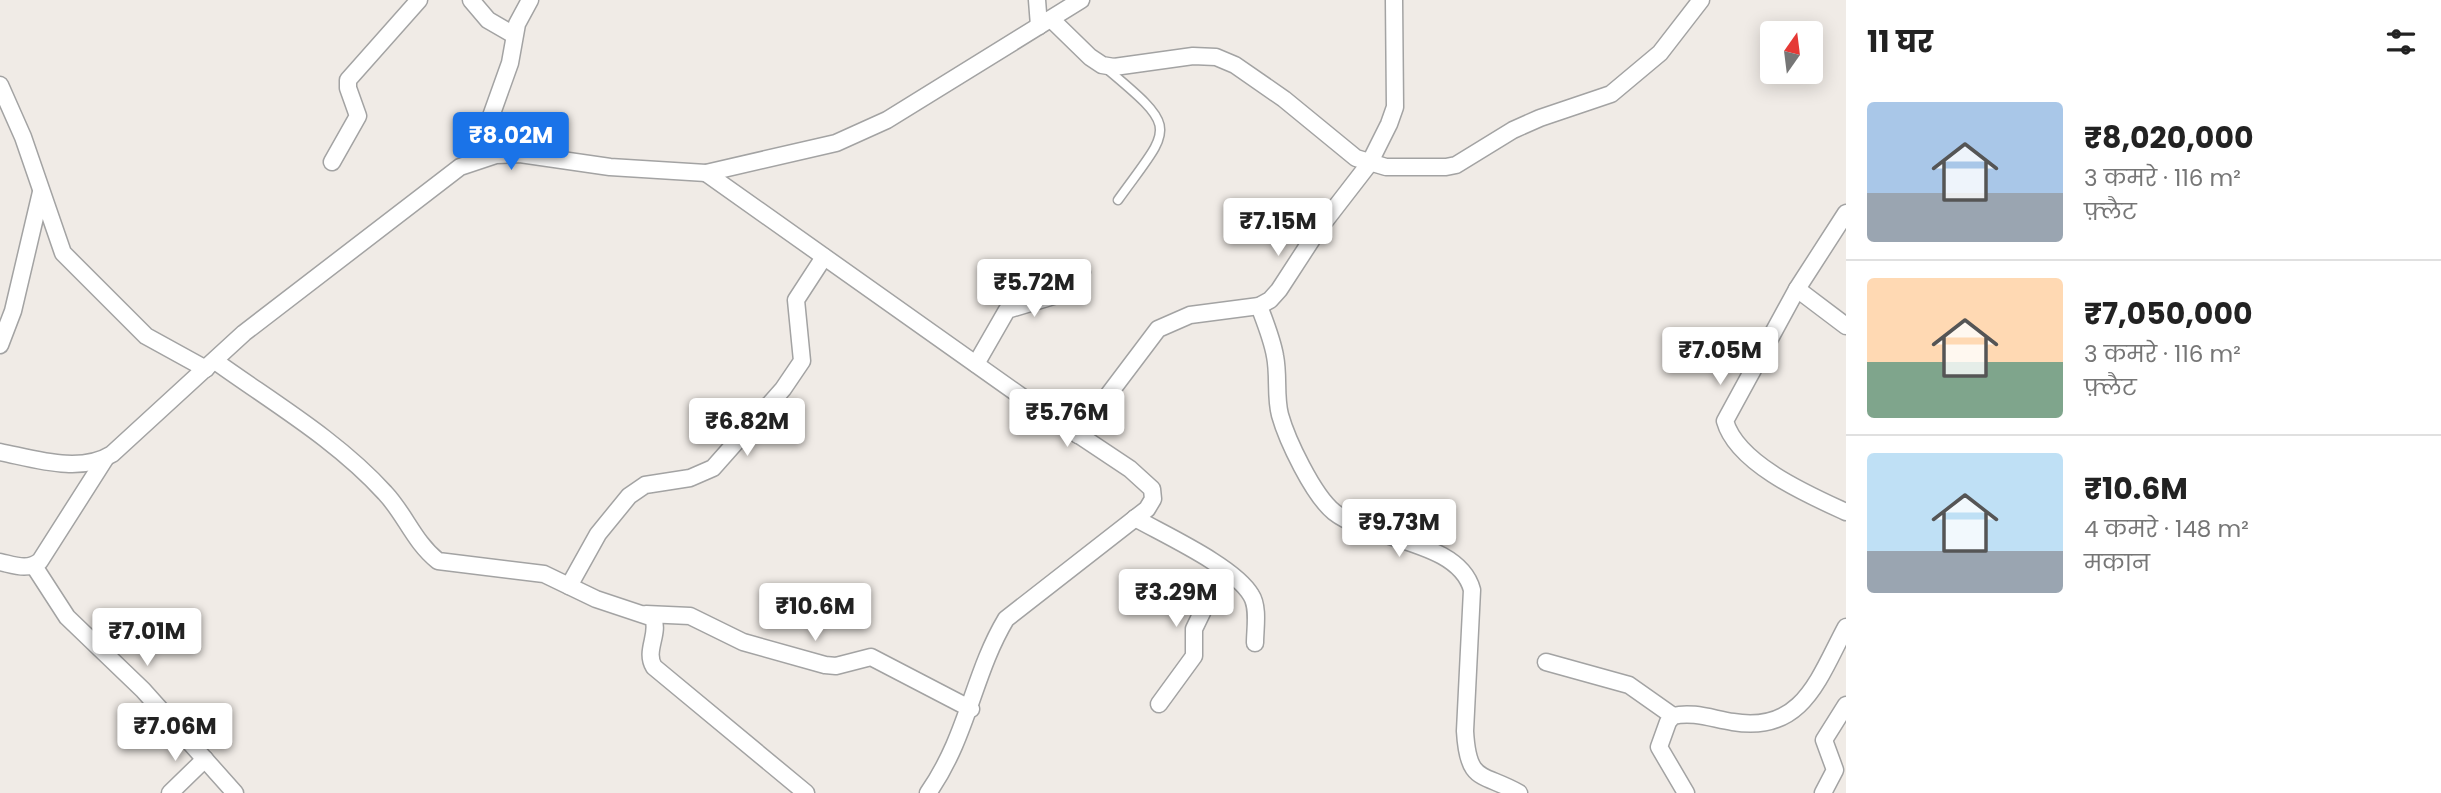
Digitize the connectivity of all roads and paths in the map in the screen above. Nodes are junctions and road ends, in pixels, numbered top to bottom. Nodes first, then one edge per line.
1 (419, 0) edge
2 (471, 0) edge
3 (530, 0) edge
4 (1037, 0) edge
5 (1082, 0) edge
6 (1394, 0) edge
7 (1701, 0) edge
8 (1045, 22) junction
9 (514, 35) junction
10 (1102, 65) junction
11 (0, 85) edge
12 (475, 161) junction
13 (332, 162) dead end
14 (1369, 164) junction
15 (706, 173) junction
16 (42, 190) junction
17 (1118, 200) dead end
18 (1846, 213) edge
19 (824, 257) junction
20 (1082, 272) dead end
21 (1797, 289) junction
22 (1259, 306) junction
23 (1846, 326) edge
24 (0, 345) edge
25 (976, 364) junction
26 (210, 365) junction
27 (1078, 435) junction
28 (0, 452) edge
29 (105, 459) junction
30 (1846, 512) edge
31 (1135, 518) junction
32 (0, 562) edge
33 (34, 566) junction
34 (1223, 569) junction
35 (569, 586) junction
36 (646, 614) junction
37 (1846, 627) edge
38 (1255, 643) dead end
39 (1546, 662) dead end
40 (1159, 704) dead end
41 (1846, 705) edge
42 (971, 709) junction
43 (1674, 716) junction
44 (205, 759) junction
45 (170, 793) edge
46 (234, 793) edge
47 (806, 793) edge
48 (928, 793) edge
49 (1519, 793) edge
50 (1686, 793) edge
51 (1823, 793) edge

1 - 13 street
2 - 9 street
3 - 9 street
4 - 8 street
5 - 8 street
6 - 14 street
7 - 14 street
8 - 10 street
8 - 15 street
9 - 12 street
10 - 14 street
10 - 17 lane
11 - 16 street
12 - 15 street
12 - 26 street
14 - 22 street
15 - 19 street
16 - 24 street
16 - 26 street
18 - 21 street
19 - 25 street
19 - 35 street
20 - 25 street
21 - 23 street
21 - 30 street
22 - 27 street
22 - 49 street
25 - 27 street
26 - 29 street
26 - 35 street
27 - 31 street
28 - 29 street
29 - 33 street
31 - 34 street
31 - 42 street
32 - 33 street
33 - 44 street
34 - 38 street
34 - 40 street
35 - 36 street
36 - 42 street
36 - 47 street
37 - 43 street
39 - 43 street
41 - 51 street
42 - 48 street
43 - 50 street
44 - 45 street
44 - 46 street

